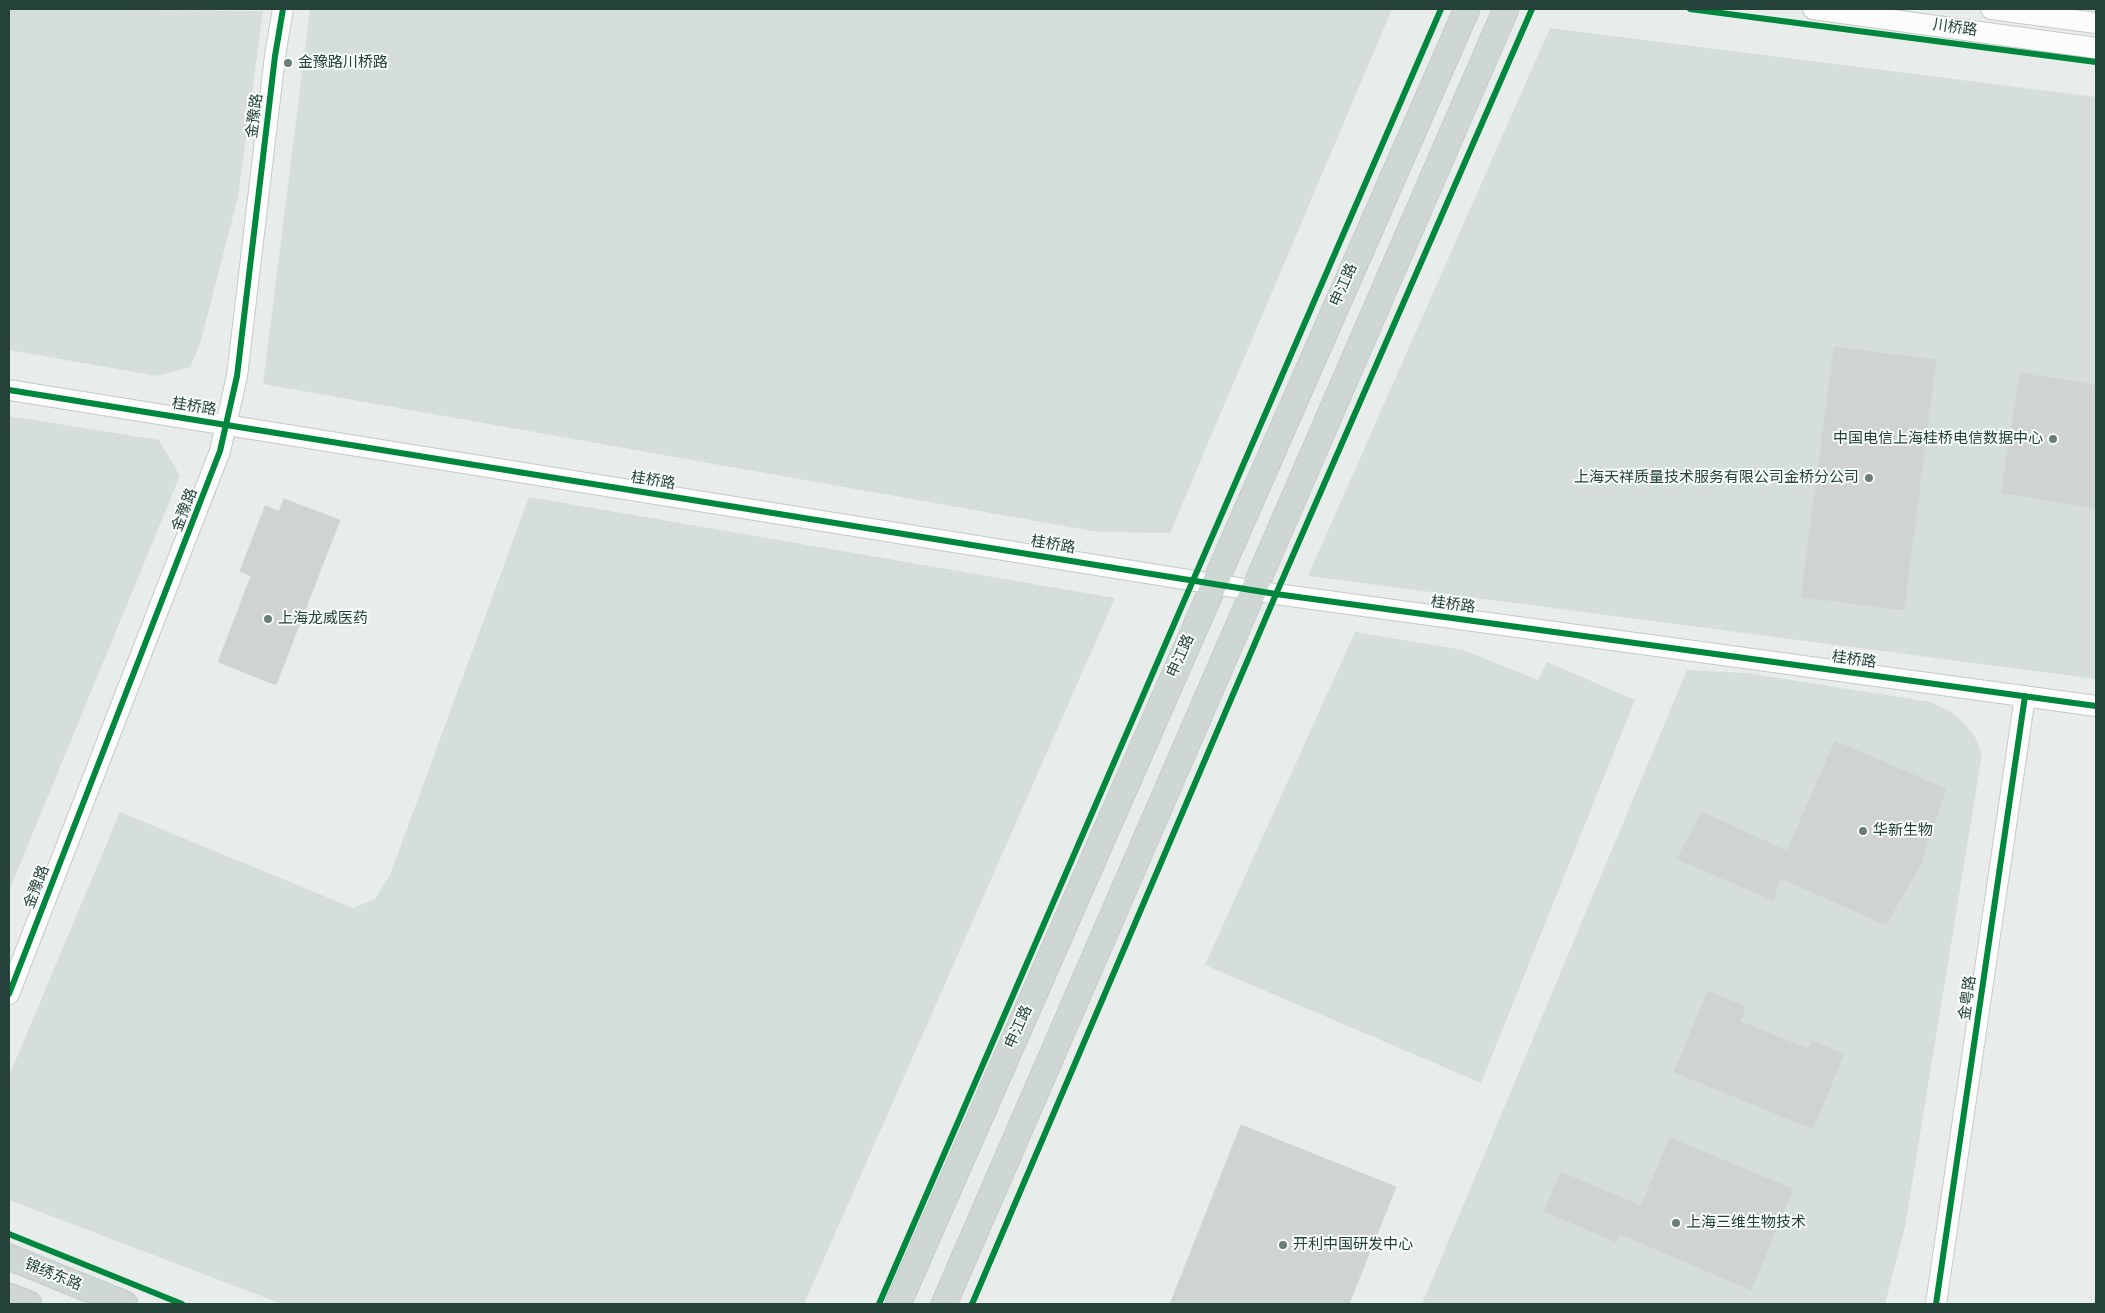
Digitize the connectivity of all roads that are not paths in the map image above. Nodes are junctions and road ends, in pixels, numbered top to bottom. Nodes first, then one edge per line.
1 (283, 9) edge
2 (1467, 9) edge
3 (1506, 9) edge
4 (1813, 9) edge
5 (1991, 9) edge
6 (2096, 23) edge
7 (2096, 48) edge
8 (9, 390) edge
9 (227, 425) junction
10 (1213, 583) junction
11 (1255, 590) junction
12 (2025, 696) junction
13 (2096, 706) edge
14 (9, 994) edge
15 (9, 1257) edge
16 (9, 1296) edge
17 (29, 1304) edge
18 (125, 1304) edge
19 (898, 1304) edge
20 (944, 1304) edge
21 (1936, 1304) edge

1 - 9 street, 金豫路
2 - 10 main road, 申江路
3 - 11 main road
4 - 7 street, 川桥路
5 - 6 street, 川桥路
8 - 9 street, 桂桥路
9 - 10 street, 桂桥路
9 - 14 street, 金豫路
10 - 11 street, 桂桥路
10 - 19 main road, 申江路
11 - 12 street, 桂桥路
11 - 20 main road
12 - 13 street, 桂桥路
12 - 21 street, 金粤路
15 - 18 main road, 锦绣东路
16 - 17 main road

